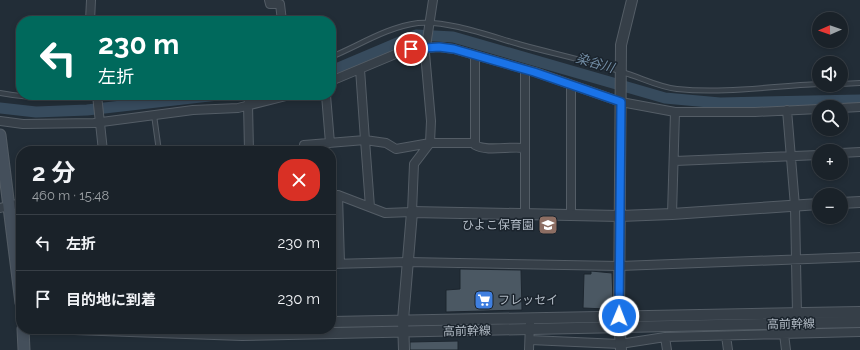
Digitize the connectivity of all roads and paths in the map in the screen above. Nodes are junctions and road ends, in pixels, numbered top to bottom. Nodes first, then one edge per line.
1 (91, 0) edge
2 (269, 0) edge
3 (433, 0) edge
4 (632, 0) edge
5 (90, 16) edge
6 (281, 16) edge
7 (429, 24) junction
8 (425, 49) junction
9 (336, 55) edge
10 (475, 56) junction
11 (360, 69) junction
12 (525, 70) junction
13 (621, 73) junction
14 (336, 79) edge
15 (860, 83) edge
16 (812, 84) edge
17 (848, 84) edge
18 (572, 85) junction
19 (0, 93) edge
20 (16, 96) edge
21 (97, 100) edge
22 (267, 100) edge
23 (326, 100) edge
24 (621, 100) junction
25 (248, 104) junction
26 (860, 107) edge
27 (848, 108) edge
28 (812, 109) edge
29 (787, 110) junction
30 (675, 112) junction
31 (154, 115) junction
32 (0, 121) edge
33 (100, 121) junction
34 (0, 135) edge
35 (365, 140) junction
36 (330, 143) junction
37 (430, 143) junction
38 (475, 143) junction
39 (102, 146) edge
40 (158, 146) edge
41 (249, 146) edge
42 (304, 146) edge
43 (524, 148) junction
44 (860, 152) edge
45 (848, 153) edge
46 (812, 155) edge
47 (791, 156) junction
48 (675, 161) junction
49 (336, 196) edge
50 (860, 202) edge
51 (848, 203) edge
52 (16, 204) edge
53 (812, 205) edge
54 (795, 206) junction
55 (5, 207) edge
56 (370, 207) junction
57 (412, 212) junction
58 (672, 214) junction
59 (525, 215) junction
60 (571, 216) junction
61 (620, 216) junction
62 (336, 218) edge
63 (860, 257) edge
64 (795, 259) junction
65 (408, 262) junction
66 (336, 264) edge
67 (340, 264) junction
68 (620, 266) junction
69 (16, 273) edge
70 (860, 312) edge
71 (797, 314) junction
72 (619, 316) junction
73 (530, 317) junction
74 (403, 320) junction
75 (336, 322) edge
76 (860, 322) edge
77 (620, 327) junction
78 (403, 332) junction
79 (860, 332) edge
80 (336, 333) edge
81 (23, 334) edge
82 (214, 334) edge
83 (296, 334) edge
84 (784, 334) junction
85 (530, 335) junction
86 (726, 336) junction
87 (665, 337) junction
88 (583, 341) junction
89 (621, 347) edge
90 (24, 350) edge
91 (404, 350) edge
92 (529, 350) edge
93 (583, 350) edge
94 (667, 350) edge
95 (728, 350) edge
96 (786, 350) edge

1 - 5 street
2 - 6 street
3 - 7 street
4 - 13 street
7 - 8 street
7 - 9 lane
7 - 13 lane
8 - 10 street
8 - 11 street
8 - 37 street
10 - 12 street
10 - 38 street
11 - 14 street
11 - 35 street
12 - 18 street
12 - 43 street
13 - 16 lane
13 - 24 street
15 - 17 lane
18 - 24 street
18 - 60 street
19 - 20 lane
21 - 33 street
22 - 25 street
23 - 36 street
24 - 30 street
24 - 61 street
25 - 31 street
25 - 41 street
26 - 27 street
28 - 29 street
29 - 30 street
29 - 47 street
30 - 48 street
31 - 33 street
31 - 40 lane
32 - 33 street
33 - 39 street
34 - 55 main road
35 - 36 street
35 - 37 street
35 - 56 street
36 - 42 street
37 - 38 street
37 - 57 street
38 - 43 street
43 - 59 street
44 - 45 street
46 - 47 street
47 - 48 street
47 - 54 street
48 - 58 street
49 - 56 street
50 - 51 street
52 - 55 street
53 - 54 street
54 - 58 street
54 - 64 street
55 - 69 main road
56 - 57 street
57 - 59 street
57 - 65 street
58 - 61 street
59 - 60 street
60 - 61 street
61 - 68 street
62 - 67 street
63 - 64 street
64 - 68 street
64 - 71 street
65 - 67 street
65 - 68 street
65 - 74 street
66 - 67 street
68 - 72 street
70 - 71 street, 高前幹線
71 - 72 street, 高前幹線
72 - 73 street, 高前幹線
72 - 77 street
73 - 74 street, 高前幹線
73 - 85 street
74 - 75 street, 高前幹線
74 - 78 street
76 - 77 street, 高前幹線
77 - 85 street, 高前幹線
77 - 89 street
78 - 80 street, 高前幹線
78 - 85 street, 高前幹線
78 - 91 street
79 - 84 street
81 - 90 main road
82 - 83 street, 高前幹線
84 - 86 street
84 - 96 street
85 - 88 street
85 - 92 street
86 - 87 street
86 - 95 street
87 - 89 street
87 - 94 street
88 - 89 street
88 - 93 street

